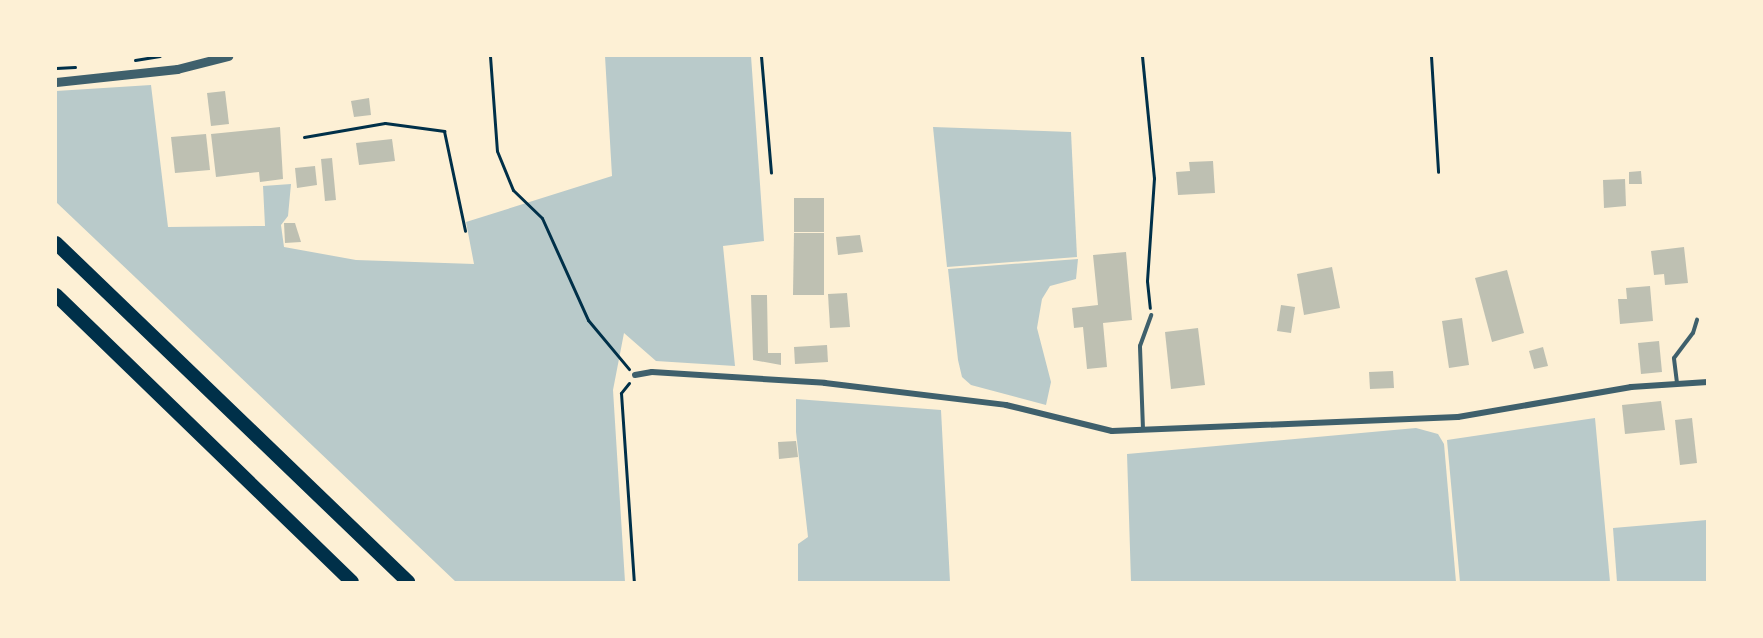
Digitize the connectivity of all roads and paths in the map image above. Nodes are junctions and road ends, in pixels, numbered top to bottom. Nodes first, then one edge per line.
1 (228, 56) edge
2 (490, 56) edge
3 (761, 56) edge
4 (1142, 56) edge
5 (1431, 56) edge
6 (56, 82) edge
7 (304, 137) dead end
8 (1438, 172) dead end
9 (771, 173) dead end
10 (465, 231) dead end
11 (56, 243) edge
12 (56, 295) edge
13 (1151, 315) joint
14 (1697, 320) dead end
15 (635, 375) junction
16 (1707, 382) edge
17 (1677, 384) junction
18 (1143, 430) junction
19 (352, 582) edge
20 (408, 582) edge
21 (634, 582) edge

1 - 6 street
2 - 15 path
3 - 9 path
4 - 13 path
5 - 8 path
7 - 10 path
11 - 20 highway
12 - 19 highway
13 - 18 lane
14 - 17 lane
15 - 18 street
15 - 21 path
16 - 17 street
17 - 18 street

